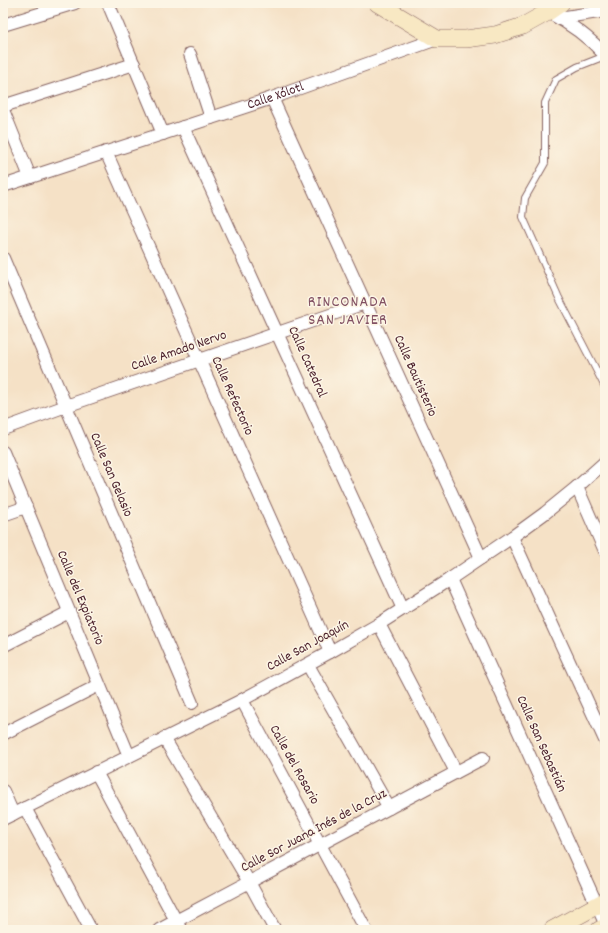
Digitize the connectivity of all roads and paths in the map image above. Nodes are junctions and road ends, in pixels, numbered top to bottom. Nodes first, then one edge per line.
1 (75, 3) edge
2 (108, 3) edge
3 (378, 3) edge
4 (556, 11) edge
5 (605, 11) edge
6 (3, 25) edge
7 (437, 39) junction
8 (190, 54) dead end
9 (605, 56) edge
10 (134, 64) junction
11 (272, 98) junction
12 (3, 106) edge
13 (3, 110) edge
14 (211, 118) junction
15 (183, 127) junction
16 (163, 134) junction
17 (106, 152) junction
18 (30, 177) junction
19 (3, 186) edge
20 (3, 258) edge
21 (365, 303) junction
22 (277, 333) junction
23 (199, 360) junction
24 (605, 387) edge
25 (66, 406) junction
26 (3, 429) edge
27 (3, 452) edge
28 (605, 462) edge
29 (577, 487) junction
30 (26, 507) junction
31 (3, 515) edge
32 (512, 537) junction
33 (605, 551) edge
34 (481, 558) junction
35 (450, 579) junction
36 (403, 609) junction
37 (69, 612) junction
38 (379, 624) junction
39 (3, 646) edge
40 (330, 652) junction
41 (308, 665) junction
42 (99, 684) junction
43 (242, 700) junction
44 (192, 702) dead end
45 (3, 734) edge
46 (164, 738) junction
47 (605, 740) edge
48 (129, 756) junction
49 (483, 758) dead end
50 (96, 772) junction
51 (456, 772) junction
52 (3, 791) edge
53 (25, 808) junction
54 (389, 808) junction
55 (8, 816) edge
56 (320, 844) junction
57 (249, 882) junction
58 (601, 903) edge
59 (605, 923) edge
60 (179, 925) edge
61 (605, 926) edge
62 (92, 930) edge
63 (158, 930) edge
64 (275, 930) edge
65 (366, 930) edge
66 (552, 930) edge
67 (599, 930) edge

1 - 6 street
2 - 10 street
3 - 7 street
4 - 5 street
4 - 7 street, Calle Xólotl
4 - 9 street
7 - 11 street, Calle Xólotl
8 - 14 street
9 - 24 lane
10 - 12 street
10 - 16 street
11 - 14 street, Calle Xólotl
11 - 21 street, Calle Bautisterio
13 - 18 street
14 - 15 street, Calle Xólotl
15 - 16 street, Calle Xólotl
15 - 22 street, Calle Catedral
16 - 17 street, Calle Xólotl
17 - 18 street, Calle Xólotl
17 - 23 street, Calle Refectorio
18 - 19 street, Calle Xólotl
20 - 25 street, Calle San Gelasio
21 - 22 street, Calle Amado Nervo
21 - 34 street, Calle Bautisterio
22 - 23 street, Calle Amado Nervo
22 - 36 street, Calle Catedral
23 - 25 street, Calle Amado Nervo
23 - 40 street, Calle Refectorio
25 - 26 street, Calle Amado Nervo
25 - 44 street, Calle San Gelasio
27 - 30 street, Calle del Expiatorio
28 - 29 street, Calle San Joaquín
29 - 32 street, Calle San Joaquín
29 - 33 street
30 - 31 street
30 - 37 street, Calle del Expiatorio
32 - 34 street, Calle San Joaquín
32 - 47 street
34 - 35 street, Calle San Joaquín
35 - 36 street, Calle San Joaquín
35 - 58 street, Calle San Sebastián
36 - 38 street, Calle San Joaquín
37 - 39 street
37 - 42 street, Calle del Expiatorio
38 - 40 street, Calle San Joaquín
38 - 51 street
40 - 41 street, Calle San Joaquín
41 - 43 street, Calle San Joaquín
41 - 54 street
42 - 45 street
42 - 48 street, Calle del Expiatorio
43 - 46 street, Calle San Joaquín
43 - 56 street, Calle del Rosario
46 - 48 street, Calle San Joaquín
46 - 57 street
48 - 50 street, Calle San Joaquín
49 - 51 street, Calle Sor Juana Inés de la Cruz
50 - 53 street, Calle San Joaquín
50 - 60 street
51 - 54 street, Calle Sor Juana Inés de la Cruz
52 - 55 street
53 - 55 street, Calle San Joaquín
53 - 62 street
54 - 56 street, Calle Sor Juana Inés de la Cruz
56 - 57 street, Calle Sor Juana Inés de la Cruz
56 - 65 street, Calle del Rosario
57 - 60 street, Calle Sor Juana Inés de la Cruz
57 - 64 street
58 - 59 street, Calle San Sebastián
58 - 66 street
60 - 63 street, Calle Sor Juana Inés de la Cruz
61 - 67 street

